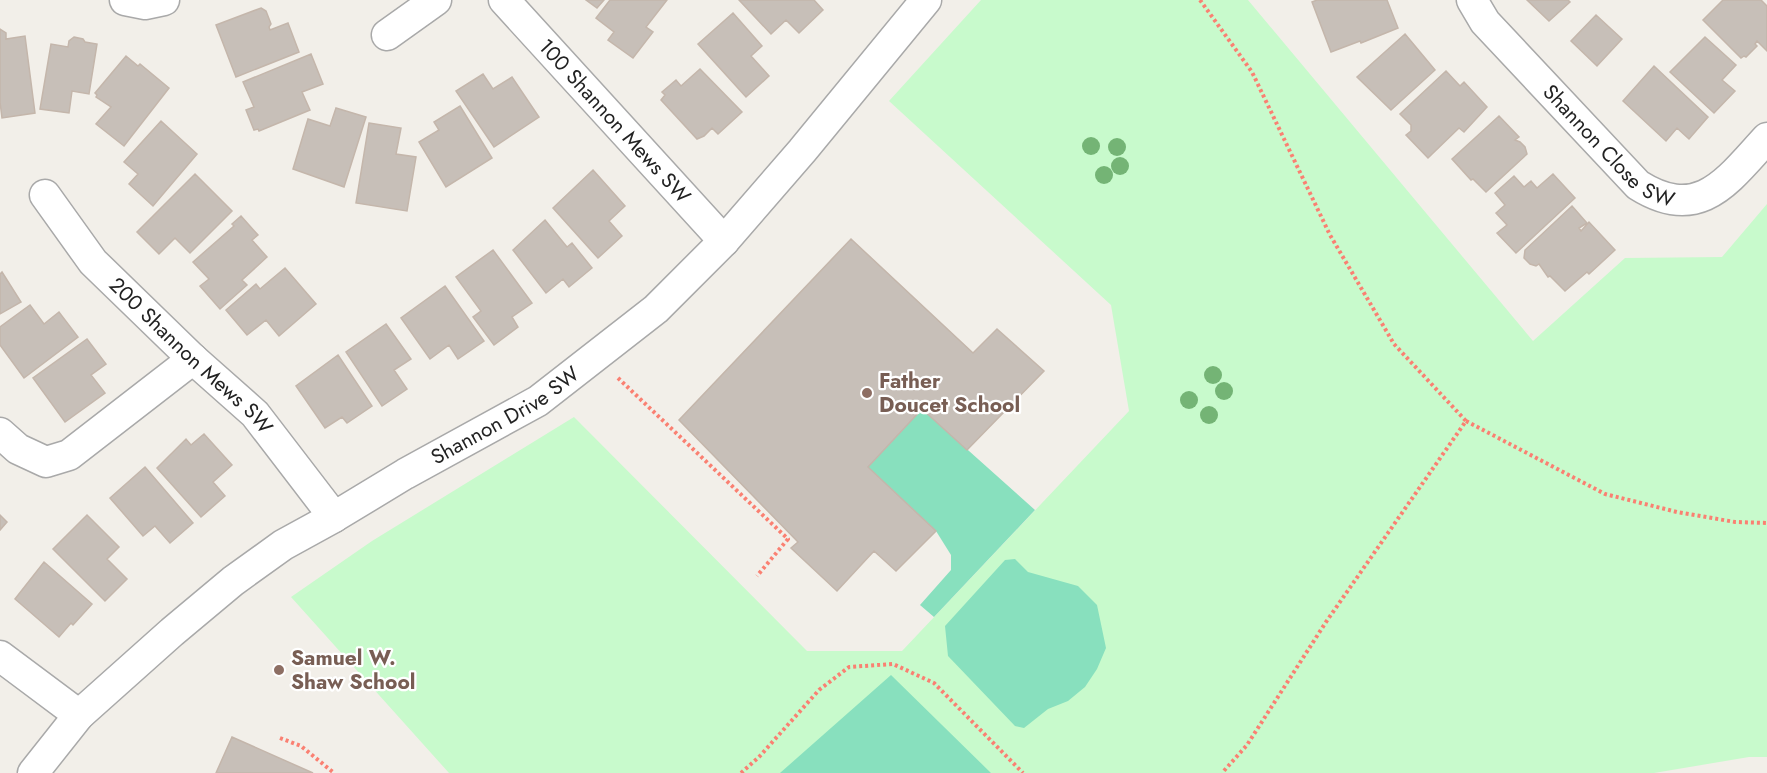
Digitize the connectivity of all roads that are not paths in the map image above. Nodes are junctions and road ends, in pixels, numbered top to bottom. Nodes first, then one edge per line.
1 (125, 0) edge
2 (164, 0) edge
3 (436, 0) edge
4 (504, 0) edge
5 (926, 0) edge
6 (1472, 0) edge
7 (387, 35) dead end
8 (1767, 138) edge
9 (45, 195) dead end
10 (724, 241) junction
11 (193, 358) junction
12 (0, 434) edge
13 (334, 517) junction
14 (0, 656) edge
15 (80, 715) junction
16 (33, 773) edge

1 - 2 street
3 - 7 street
4 - 10 street, 100 Shannon Mews SW
5 - 10 street, Shannon Drive SW
6 - 8 street, Shannon Close SW
9 - 11 street, 200 Shannon Mews SW
10 - 13 street, Shannon Drive SW
11 - 12 street
11 - 13 street, 200 Shannon Mews SW
13 - 15 street, Shannon Drive SW
14 - 15 street
15 - 16 street, Shannon Drive SW

